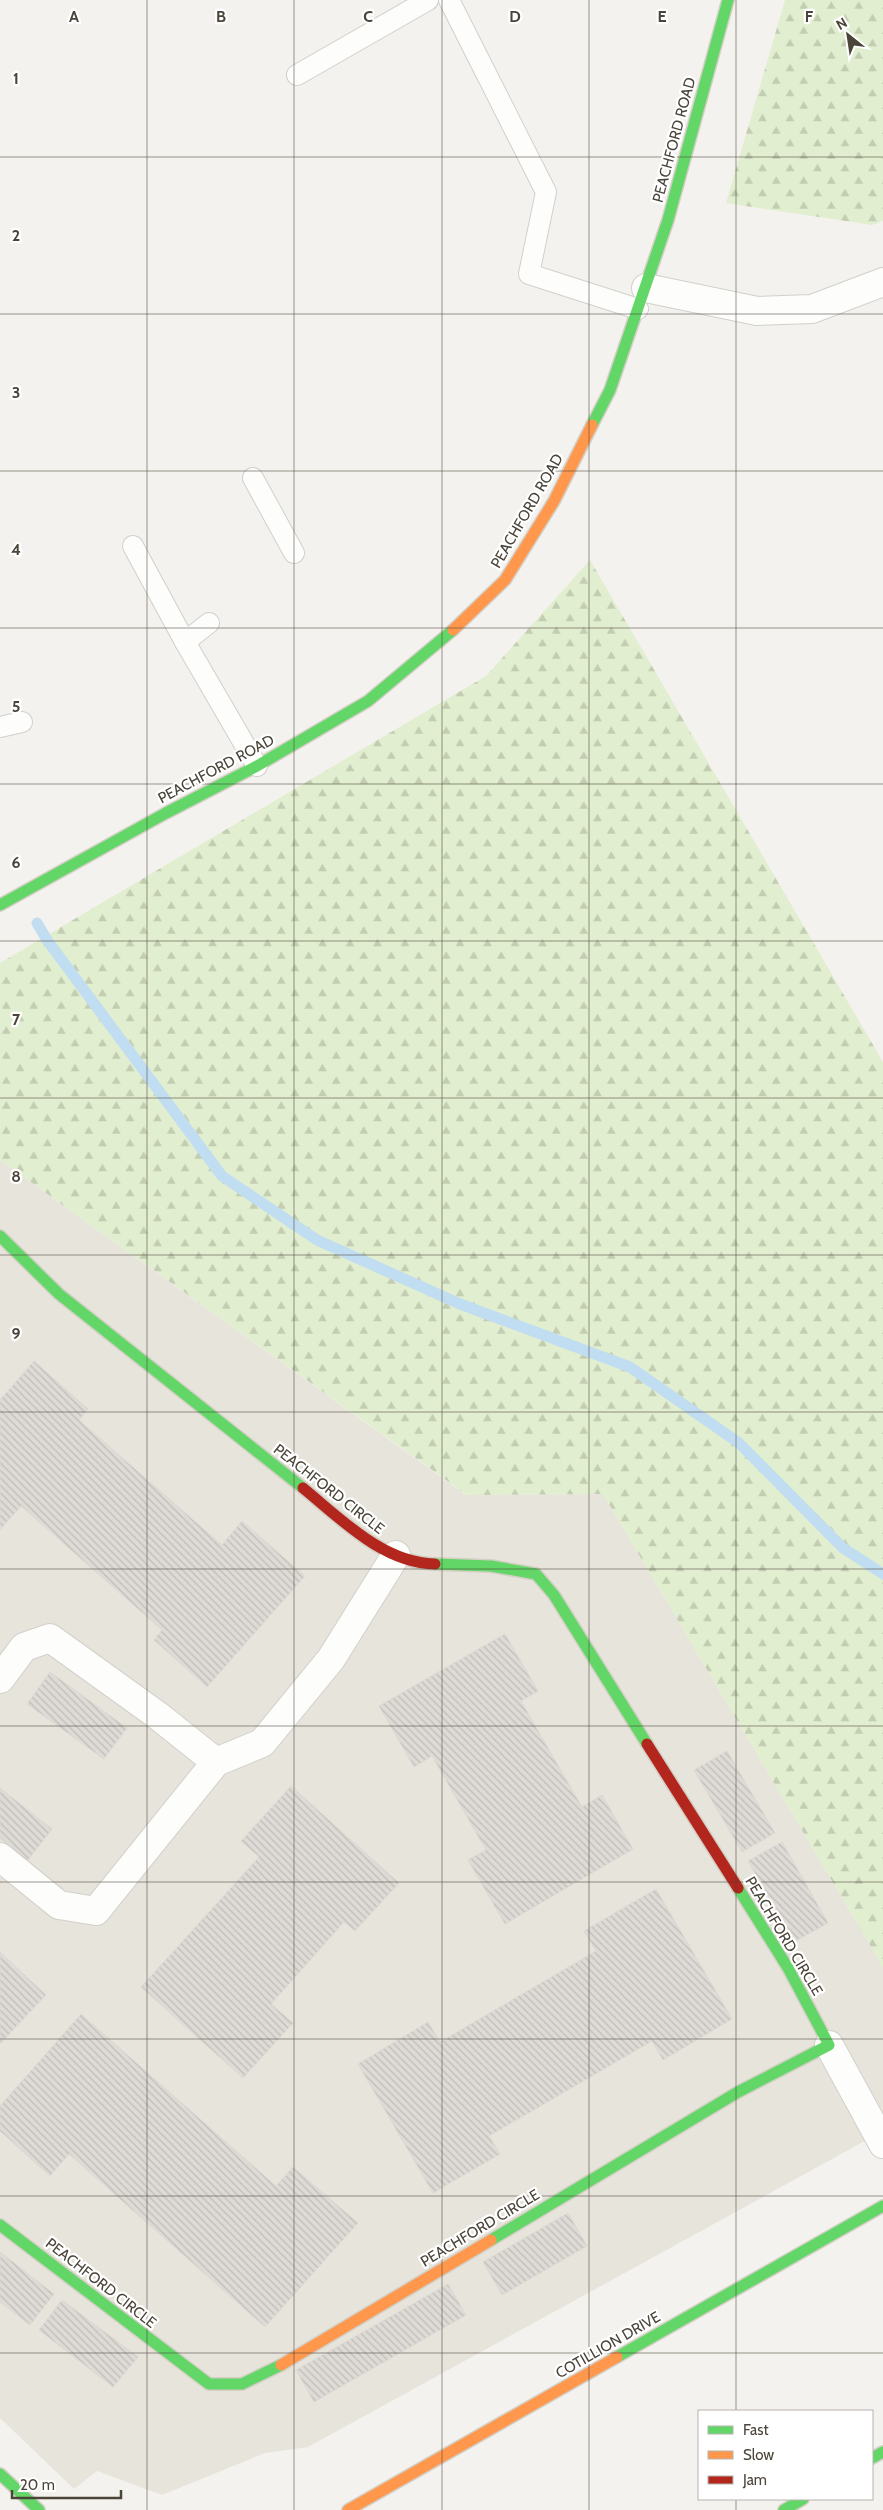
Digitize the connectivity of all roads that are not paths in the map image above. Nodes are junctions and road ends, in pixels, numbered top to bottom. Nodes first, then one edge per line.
1 (428, 0) edge
2 (449, 0) edge
3 (728, 0) edge
4 (297, 75) dead end
5 (883, 282) edge
6 (642, 298) junction
7 (253, 478) dead end
8 (133, 546) dead end
9 (294, 553) dead end
10 (209, 623) dead end
11 (185, 642) junction
12 (22, 722) dead end
13 (0, 727) edge
14 (257, 766) junction
15 (0, 905) edge
16 (0, 1236) edge
17 (396, 1555) junction
18 (0, 1679) edge
19 (216, 1762) junction
20 (0, 1857) edge
21 (829, 2045) junction
22 (883, 2144) edge
23 (883, 2206) edge
24 (0, 2225) edge
25 (0, 2474) edge
26 (801, 2500) edge
27 (39, 2510) edge
28 (348, 2510) edge
29 (784, 2510) edge

1 - 4 lane
2 - 6 lane
3 - 6 main road, PEACHFORD ROAD
5 - 6 street
6 - 14 main road, PEACHFORD ROAD
7 - 9 lane
8 - 11 lane
10 - 11 lane
11 - 14 lane
12 - 13 lane
14 - 15 main road, PEACHFORD ROAD
16 - 17 main road, PEACHFORD CIRCLE
17 - 19 street
17 - 21 main road, PEACHFORD CIRCLE
18 - 19 street
19 - 20 street
21 - 22 street
21 - 24 main road, PEACHFORD CIRCLE
23 - 28 main road, COTILLION DRIVE
25 - 27 main road
26 - 29 main road

